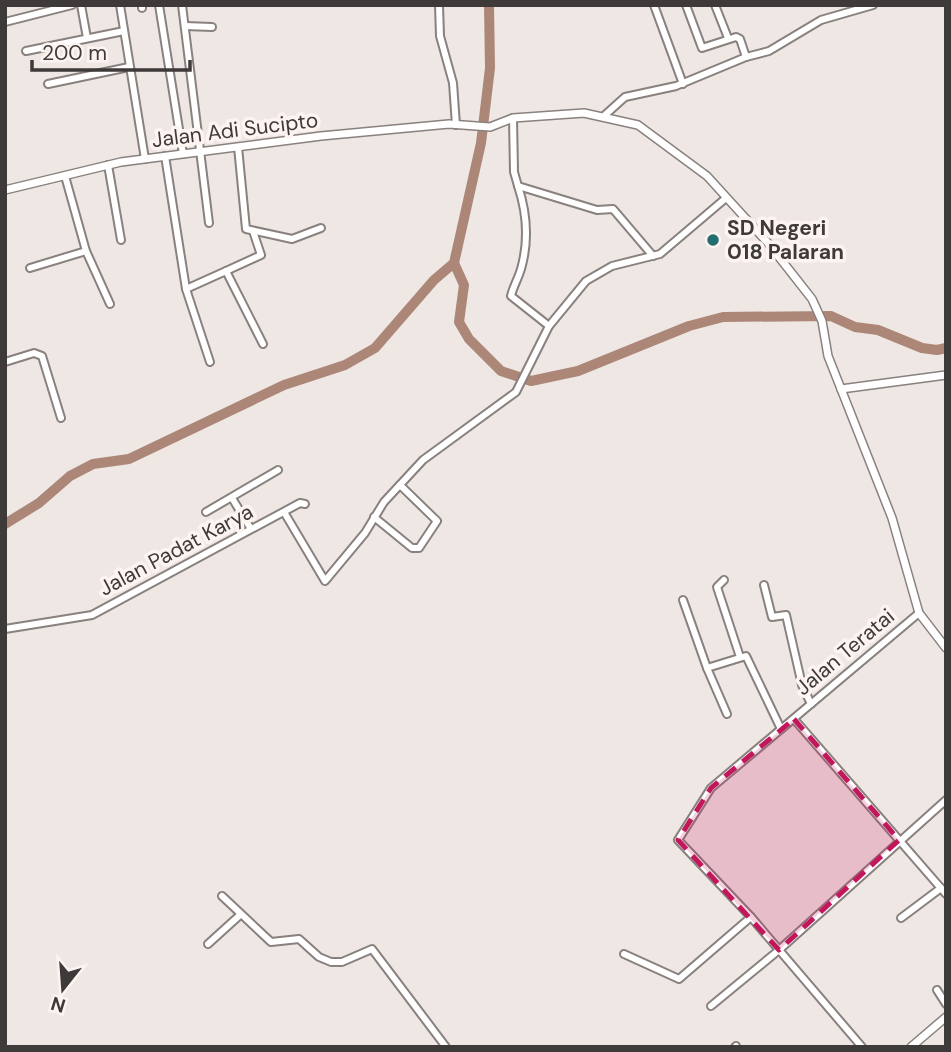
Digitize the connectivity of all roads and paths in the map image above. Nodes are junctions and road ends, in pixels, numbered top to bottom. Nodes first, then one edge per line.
1 (72, 5) edge
2 (81, 5) edge
3 (120, 5) edge
4 (159, 5) edge
5 (182, 5) edge
6 (439, 5) edge
7 (654, 5) edge
8 (685, 5) edge
9 (715, 5) edge
10 (873, 5) edge
11 (40, 9) edge
12 (5, 22) edge
13 (185, 26) junction
14 (212, 27) dead end
15 (124, 30) junction
16 (87, 38) junction
17 (728, 38) junction
18 (26, 51) dead end
19 (746, 57) junction
20 (129, 67) junction
21 (48, 84) dead end
22 (683, 84) junction
23 (605, 116) junction
24 (513, 118) junction
25 (456, 124) junction
26 (238, 147) junction
27 (202, 151) junction
28 (183, 154) junction
29 (165, 156) junction
30 (145, 159) junction
31 (108, 165) junction
32 (65, 176) junction
33 (518, 186) junction
34 (5, 190) edge
35 (726, 198) junction
36 (209, 223) dead end
37 (321, 228) dead end
38 (253, 232) junction
39 (121, 240) dead end
40 (86, 251) junction
41 (653, 257) junction
42 (30, 268) dead end
43 (226, 271) junction
44 (186, 289) junction
45 (110, 304) dead end
46 (549, 326) junction
47 (263, 344) dead end
48 (5, 362) edge
49 (210, 362) dead end
50 (946, 375) edge
51 (841, 388) junction
52 (61, 418) dead end
53 (278, 470) dead end
54 (400, 485) junction
55 (232, 498) junction
56 (305, 504) dead end
57 (206, 512) dead end
58 (284, 512) junction
59 (374, 517) junction
60 (251, 529) junction
61 (724, 580) dead end
62 (764, 585) dead end
63 (683, 600) dead end
64 (919, 612) junction
65 (5, 629) edge
66 (946, 648) edge
67 (740, 657) junction
68 (707, 668) junction
69 (811, 704) junction
70 (727, 714) dead end
71 (794, 719) junction
72 (781, 729) junction
73 (946, 800) edge
74 (899, 840) junction
75 (943, 891) edge
76 (222, 896) dead end
77 (240, 915) junction
78 (751, 918) junction
79 (901, 918) dead end
80 (208, 944) dead end
81 (779, 950) junction
82 (624, 954) dead end
83 (937, 990) dead end
84 (946, 1004) edge
85 (711, 1006) dead end
86 (946, 1017) edge
87 (446, 1047) edge
88 (862, 1047) edge
89 (911, 1047) edge

1 - 11 street
2 - 16 street
3 - 15 street
4 - 28 street
5 - 13 street
6 - 25 street
7 - 22 street
8 - 17 street
9 - 17 street
10 - 19 street
11 - 12 street
13 - 14 street
13 - 27 street
15 - 16 street
15 - 20 street
16 - 18 street
17 - 19 street
19 - 22 street
20 - 21 street
20 - 30 street
22 - 23 street
23 - 24 street
23 - 35 street
24 - 25 street, Jalan Adi Sucipto
24 - 33 street
25 - 26 street, Jalan Adi Sucipto
26 - 27 street, Jalan Adi Sucipto
26 - 38 street
27 - 28 street, Jalan Adi Sucipto
27 - 36 street
28 - 29 street, Jalan Adi Sucipto
29 - 30 street, Jalan Adi Sucipto
29 - 44 street
30 - 31 street, Jalan Adi Sucipto
31 - 32 street, Jalan Adi Sucipto
31 - 39 street
32 - 34 street, Jalan Adi Sucipto
32 - 40 street
33 - 41 street
33 - 46 street
35 - 41 street
35 - 51 street
37 - 38 street
38 - 43 street
40 - 42 street
40 - 45 street
41 - 46 street
43 - 44 street
43 - 47 street
44 - 49 street
46 - 54 street
48 - 52 street
50 - 51 street
51 - 64 street
53 - 55 street
54 - 59 street
54 - 59 street
55 - 57 street
55 - 60 street
56 - 58 street
58 - 59 street, Jalan Padat Karya
58 - 60 street, Jalan Padat Karya
60 - 65 street, Jalan Padat Karya
61 - 67 street
62 - 69 street
63 - 68 street
64 - 66 street
64 - 69 street, Jalan Teratai
67 - 68 street
67 - 72 street
68 - 70 street
69 - 71 street, Jalan Teratai
71 - 72 street, Jalan Teratai
71 - 74 street
72 - 78 street, Jalan Teratai
73 - 74 street
74 - 75 street
74 - 81 street
75 - 79 street
76 - 77 street
77 - 80 street
77 - 87 street
78 - 81 street
78 - 82 street
81 - 85 street
81 - 88 street
83 - 84 street
86 - 89 street

